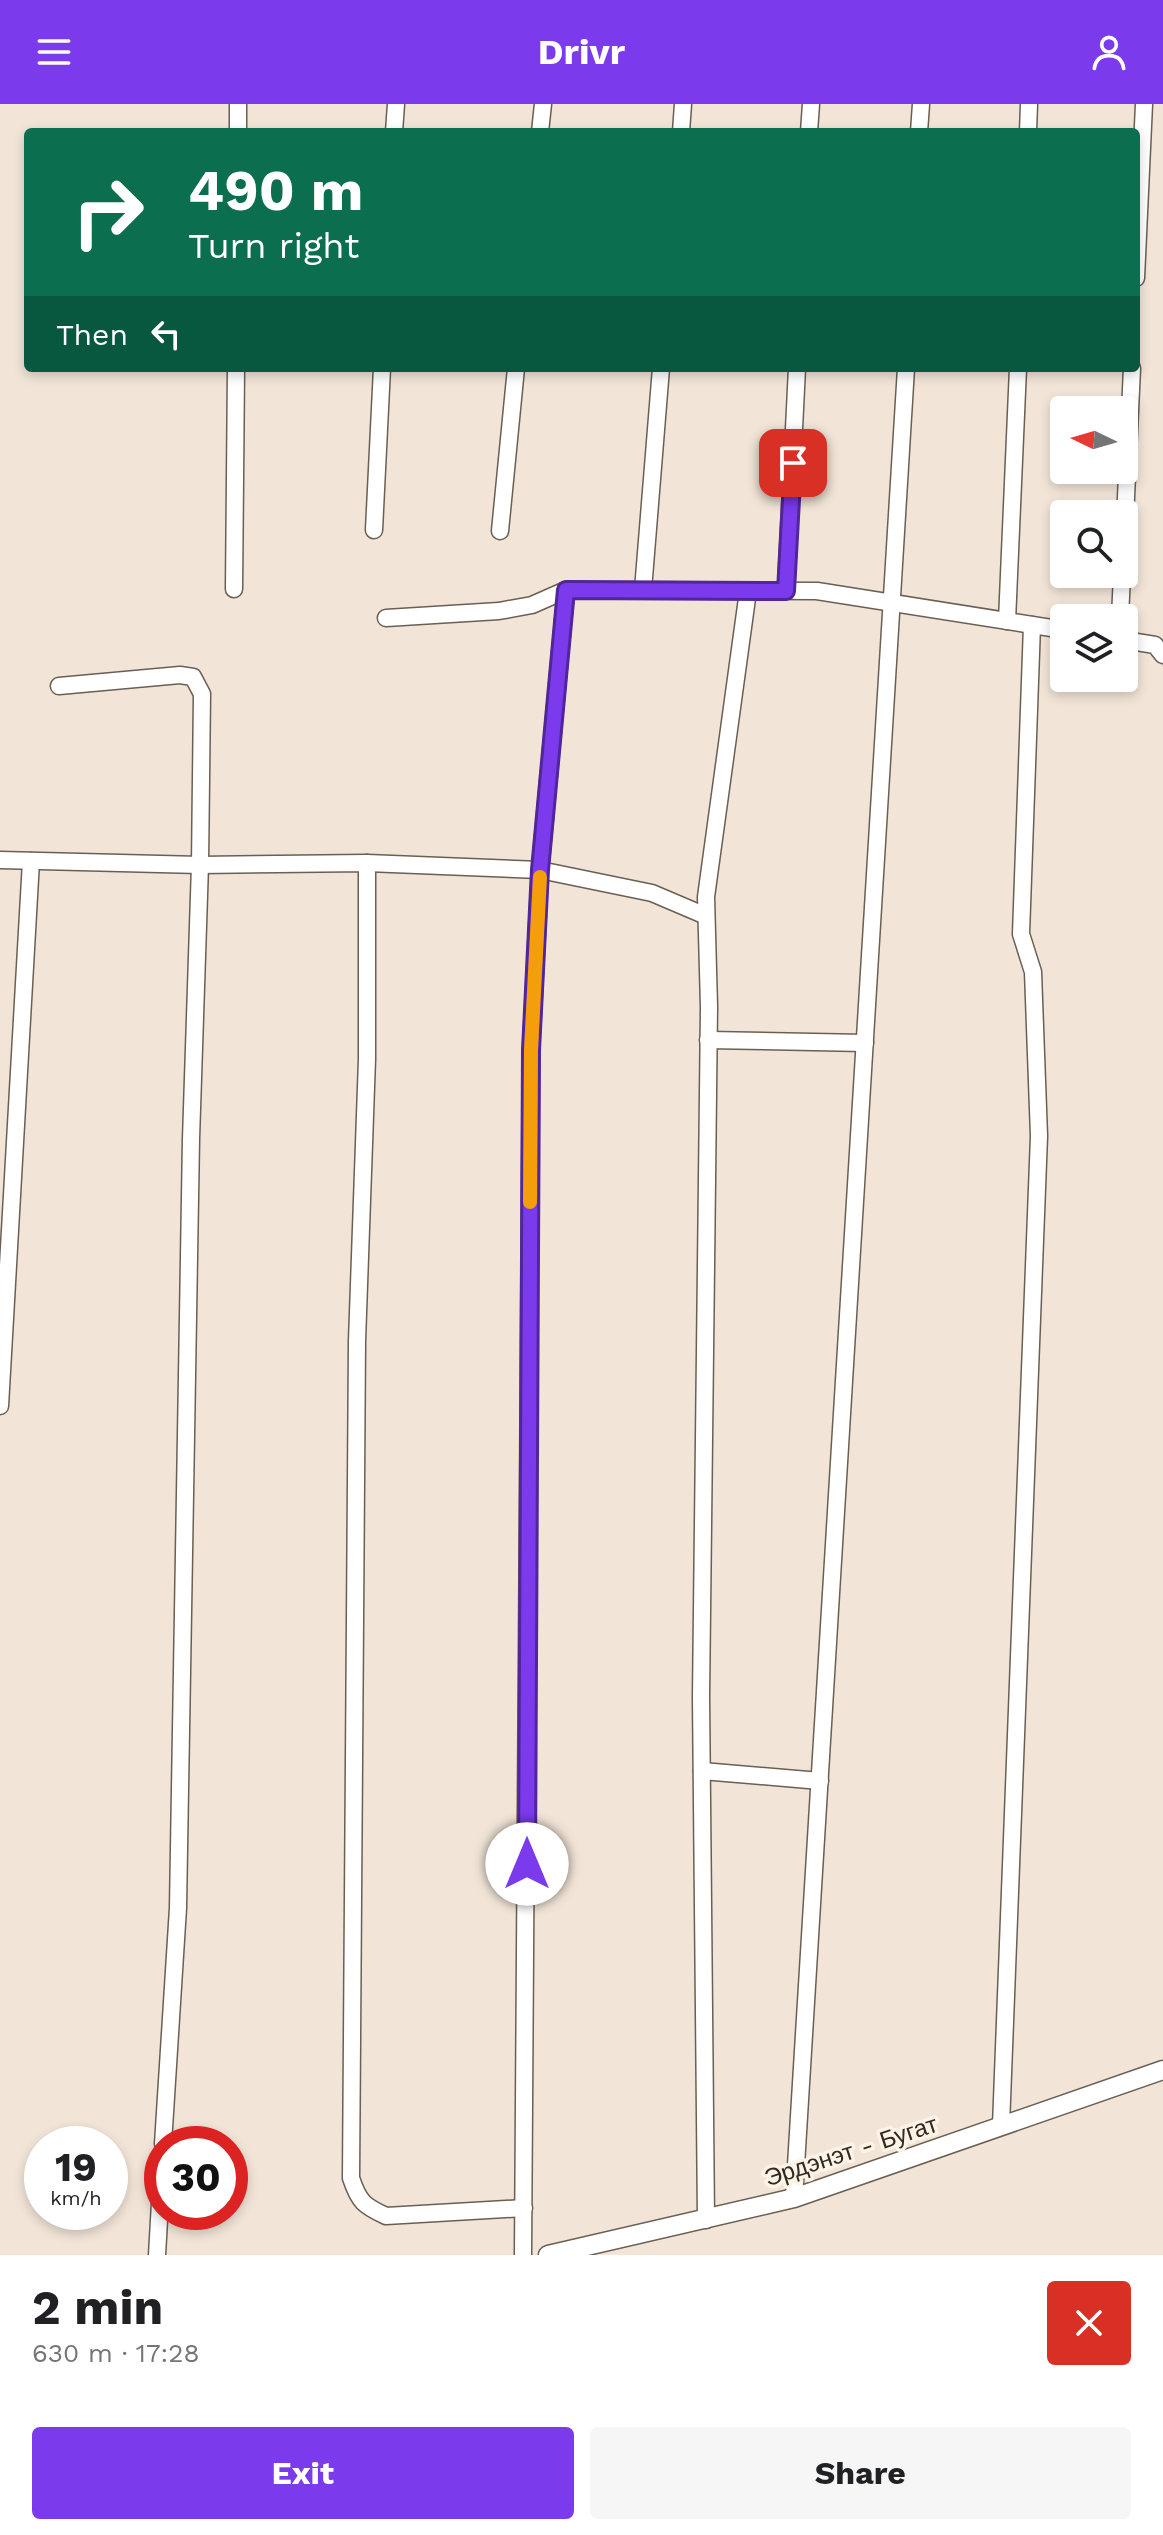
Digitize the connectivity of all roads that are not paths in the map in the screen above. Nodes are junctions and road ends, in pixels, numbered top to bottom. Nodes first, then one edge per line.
1 (238, 104) edge
2 (396, 104) edge
3 (543, 104) edge
4 (683, 104) edge
5 (811, 104) edge
6 (921, 104) edge
7 (1029, 104) edge
8 (1144, 104) edge
9 (238, 128) edge
10 (394, 128) edge
11 (540, 128) edge
12 (681, 128) edge
13 (809, 128) edge
14 (919, 128) edge
15 (1028, 128) edge
16 (1140, 191) edge
17 (236, 372) edge
18 (382, 372) edge
19 (516, 372) edge
20 (661, 372) edge
21 (797, 372) edge
22 (906, 372) edge
23 (1018, 372) edge
24 (1132, 372) edge
25 (1126, 500) edge
26 (374, 530) dead end
27 (500, 531) dead end
28 (234, 589) dead end
29 (566, 590) junction
30 (643, 590) junction
31 (748, 591) junction
32 (786, 591) junction
33 (892, 603) junction
34 (386, 618) dead end
35 (1007, 621) junction
36 (1032, 625) junction
37 (1050, 628) edge
38 (1138, 642) edge
39 (1163, 655) edge
40 (59, 686) dead end
41 (0, 860) edge
42 (31, 861) junction
43 (367, 863) junction
44 (200, 865) junction
45 (540, 870) junction
46 (706, 916) junction
47 (708, 1040) junction
48 (865, 1043) junction
49 (0, 1406) edge
50 (702, 1771) junction
51 (820, 1781) junction
52 (1163, 2070) edge
53 (164, 2126) edge
54 (1001, 2126) junction
55 (794, 2198) junction
56 (524, 2208) junction
57 (706, 2220) junction
58 (158, 2230) edge
59 (157, 2255) edge
60 (523, 2255) edge
61 (548, 2255) edge

1 - 9 street
2 - 10 street
3 - 11 street
4 - 12 street
5 - 13 street
6 - 14 street
7 - 15 street
8 - 16 street
17 - 28 street
18 - 26 street
19 - 27 street
20 - 30 street
21 - 32 street
22 - 33 street
23 - 35 street
24 - 25 street
29 - 30 street
29 - 34 street
29 - 45 street
30 - 31 street
31 - 32 street
31 - 46 street
32 - 33 street
33 - 35 street
33 - 48 street
35 - 36 street
36 - 37 street
36 - 54 street
38 - 39 street
40 - 44 street
41 - 42 street
42 - 44 street
42 - 49 street
43 - 44 street
43 - 45 street
43 - 56 street
44 - 53 street
45 - 46 street
45 - 56 street
46 - 47 street
47 - 48 street
47 - 50 street
48 - 51 street
50 - 51 street
50 - 57 street
51 - 55 street
52 - 54 street, Эрдэнэт - Бугат
54 - 55 street, Эрдэнэт - Бугат
55 - 57 street, Эрдэнэт - Бугат
56 - 60 street
57 - 61 street, Эрдэнэт - Бугат
58 - 59 street

